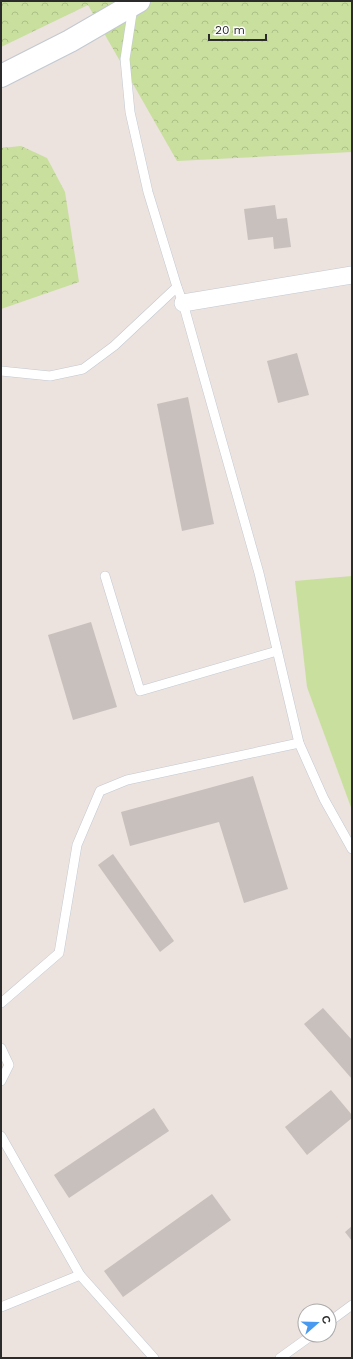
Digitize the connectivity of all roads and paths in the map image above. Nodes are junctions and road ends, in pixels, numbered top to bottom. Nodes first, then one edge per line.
1 (136, 3) edge
2 (1, 76) edge
3 (352, 275) edge
4 (177, 287) junction
5 (183, 303) junction
6 (1, 371) edge
7 (105, 576) dead end
8 (277, 651) junction
9 (299, 743) junction
10 (352, 849) edge
11 (1, 1003) edge
12 (1, 1048) edge
13 (1, 1082) edge
14 (1, 1136) edge
15 (80, 1275) junction
16 (352, 1305) edge
17 (1, 1307) edge
18 (337, 1316) edge
19 (301, 1343) edge
20 (154, 1358) edge
21 (280, 1358) edge

1 - 2 street
1 - 4 lane
3 - 5 street
4 - 5 lane
4 - 6 lane
5 - 8 lane
7 - 8 lane
8 - 9 lane
9 - 10 lane
9 - 11 lane
12 - 13 lane
14 - 15 lane
15 - 17 lane
15 - 20 lane
16 - 18 lane
19 - 21 lane

